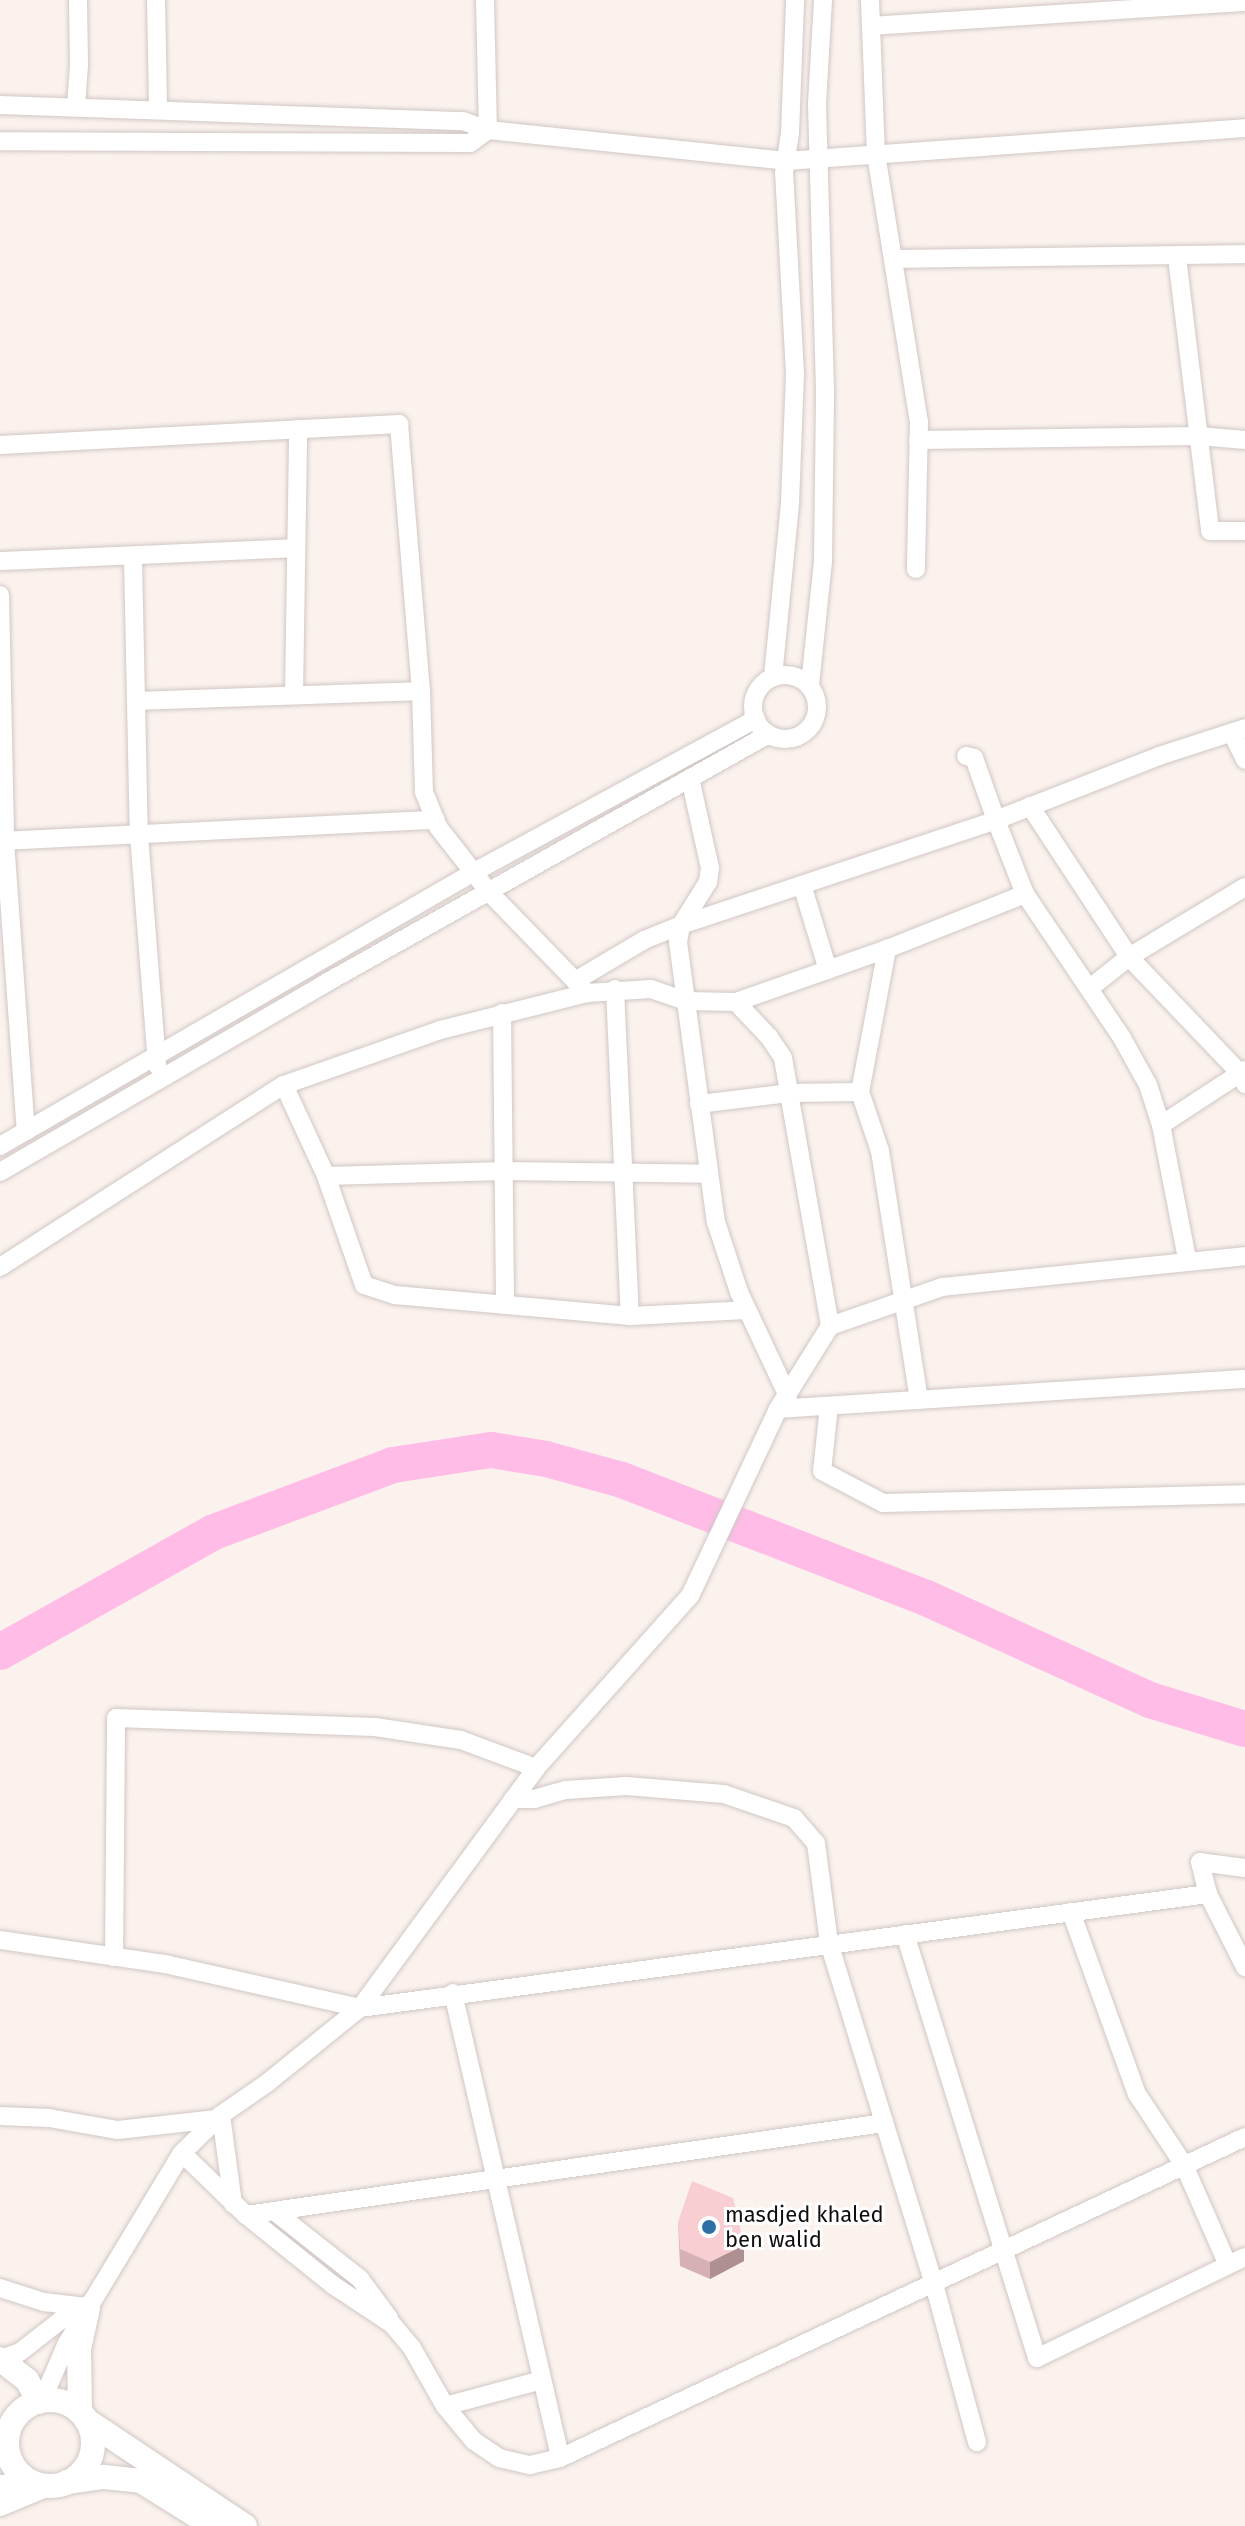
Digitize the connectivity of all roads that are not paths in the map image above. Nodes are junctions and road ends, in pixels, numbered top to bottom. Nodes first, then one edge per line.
1 (78, 0) edge
2 (156, 0) edge
3 (485, 0) edge
4 (795, 0) edge
5 (823, 0) edge
6 (870, 0) edge
7 (1245, 2) edge
8 (871, 26) junction
9 (0, 105) edge
10 (76, 106) junction
11 (158, 109) junction
12 (1245, 128) edge
13 (488, 130) junction
14 (0, 141) edge
15 (876, 154) junction
16 (820, 158) junction
17 (786, 161) junction
18 (1245, 254) edge
19 (1177, 257) junction
20 (893, 259) junction
21 (298, 429) junction
22 (1199, 436) junction
23 (918, 440) junction
24 (1245, 440) edge
25 (0, 445) edge
26 (1245, 531) edge
27 (296, 548) junction
28 (133, 558) junction
29 (0, 561) edge
30 (916, 569) dead end
31 (0, 595) edge
32 (773, 677) junction
33 (810, 685) junction
34 (421, 691) junction
35 (294, 695) junction
36 (137, 701) junction
37 (756, 719) junction
38 (1, 727) edge
39 (1238, 731) edge
40 (769, 734) junction
41 (966, 756) dead end
42 (1245, 760) edge
43 (690, 778) junction
44 (1030, 806) junction
45 (435, 820) junction
46 (996, 820) junction
47 (139, 835) junction
48 (2, 841) edge
49 (474, 872) junction
50 (802, 885) junction
51 (1245, 887) edge
52 (489, 892) junction
53 (1025, 894) junction
54 (681, 925) junction
55 (887, 949) junction
56 (1129, 957) junction
57 (7, 960) edge
58 (828, 970) junction
59 (581, 987) junction
60 (1090, 988) junction
61 (615, 989) junction
62 (685, 1001) junction
63 (736, 1002) junction
64 (502, 1013) junction
65 (154, 1057) junction
66 (1244, 1076) edge
67 (161, 1079) junction
68 (284, 1085) junction
69 (860, 1092) junction
70 (789, 1093) junction
71 (699, 1104) junction
72 (1161, 1125) junction
73 (26, 1131) junction
74 (0, 1146) edge
75 (505, 1171) junction
76 (0, 1172) edge
77 (709, 1174) junction
78 (623, 1175) junction
79 (326, 1176) junction
80 (1245, 1256) edge
81 (1187, 1259) junction
82 (0, 1267) edge
83 (901, 1299) junction
84 (505, 1305) junction
85 (747, 1310) junction
86 (630, 1316) junction
87 (830, 1326) junction
88 (1245, 1379) edge
89 (919, 1400) junction
90 (829, 1406) junction
91 (779, 1410) junction
92 (1245, 1494) edge
93 (536, 1768) junction
94 (513, 1799) junction
95 (1245, 1868) edge
96 (1208, 1894) junction
97 (1071, 1912) junction
98 (905, 1934) junction
99 (0, 1940) edge
100 (829, 1943) junction
101 (114, 1957) junction
102 (1245, 1967) edge
103 (453, 1993) junction
104 (360, 2008) junction
105 (0, 2116) edge
106 (218, 2117) junction
107 (884, 2123) junction
108 (1245, 2137) edge
109 (182, 2153) junction
110 (1184, 2165) junction
111 (495, 2176) junction
112 (239, 2209) junction
113 (274, 2211) junction
114 (1004, 2251) junction
115 (1236, 2261) edge
116 (934, 2284) junction
117 (0, 2288) edge
118 (88, 2308) junction
119 (392, 2324) junction
120 (0, 2359) edge
121 (542, 2380) junction
122 (41, 2401) junction
123 (445, 2406) junction
124 (83, 2416) junction
125 (4, 2434) edge
126 (977, 2442) dead end
127 (560, 2458) junction
128 (49, 2484) junction
129 (0, 2486) edge
130 (0, 2504) edge
131 (213, 2526) edge
132 (245, 2526) edge

1 - 10 street
2 - 11 street
3 - 13 street
4 - 17 street
5 - 16 street
6 - 8 street
7 - 8 street
8 - 15 street
9 - 10 street
10 - 11 street
11 - 13 street
12 - 15 street
13 - 14 street
13 - 17 street
15 - 16 street
15 - 20 street
16 - 17 street
16 - 33 street
17 - 32 street
18 - 19 street
19 - 20 street
19 - 22 street
20 - 23 street
21 - 25 street
21 - 27 street
21 - 34 street
22 - 23 street
22 - 24 street
22 - 26 street
23 - 30 street
27 - 28 street
27 - 35 street
28 - 29 street
28 - 36 street
31 - 38 street
32 - 33 street
32 - 37 street
33 - 40 street
34 - 35 street
34 - 45 street
35 - 36 street
36 - 47 street
37 - 40 street
37 - 49 street
38 - 48 street
39 - 42 street
39 - 44 street
40 - 43 street
41 - 46 street
43 - 52 street
43 - 54 street
44 - 46 street
44 - 56 street
45 - 47 street
45 - 49 street
46 - 50 street
46 - 53 street
47 - 48 street
47 - 65 street
48 - 57 street
49 - 52 street
49 - 65 street
50 - 54 street
50 - 58 street
51 - 56 street
52 - 59 street
52 - 67 street
53 - 55 street
53 - 60 street
54 - 59 street
54 - 62 street
55 - 58 street
55 - 69 street
56 - 60 street
56 - 66 street
57 - 73 street
58 - 63 street
59 - 61 street
59 - 64 street
60 - 72 street
61 - 62 street
61 - 78 street
62 - 63 street
62 - 71 street
63 - 70 street
64 - 68 street
64 - 75 street
65 - 67 street
65 - 73 street
66 - 72 street
67 - 76 street
68 - 79 street
68 - 82 street
69 - 70 street
69 - 83 street
70 - 71 street
70 - 87 street
71 - 77 street
72 - 81 street
73 - 74 street
75 - 78 street
75 - 79 street
75 - 84 street
77 - 78 street
77 - 85 street
78 - 86 street
79 - 84 street
80 - 81 street
81 - 83 street
83 - 87 street
83 - 89 street
84 - 86 street
85 - 86 street
85 - 91 street
87 - 91 street
88 - 89 street
89 - 90 street
90 - 91 street
90 - 92 street
91 - 93 street
93 - 94 street
93 - 101 street
94 - 100 street
94 - 104 street
95 - 96 street
96 - 97 street
96 - 102 street
97 - 98 street
97 - 110 street
98 - 100 street
98 - 114 street
99 - 101 street
100 - 103 street
100 - 107 street
101 - 104 street
103 - 104 street
103 - 111 street
104 - 106 street
105 - 106 street
106 - 109 street
106 - 112 street
107 - 111 street
107 - 116 street
108 - 110 street
109 - 112 street
109 - 118 street
110 - 114 street
110 - 115 street
111 - 113 street
111 - 121 street
112 - 113 street
112 - 119 street
113 - 119 street
114 - 115 street
114 - 116 street
116 - 126 street
116 - 127 street
117 - 118 street
118 - 120 street
118 - 122 street
118 - 124 main road
119 - 123 street
120 - 122 main road
121 - 123 street
121 - 127 street
122 - 124 main road
122 - 125 main road
123 - 127 street
124 - 128 main road
124 - 132 main road
125 - 128 main road
128 - 129 street
128 - 130 main road
128 - 131 main road

